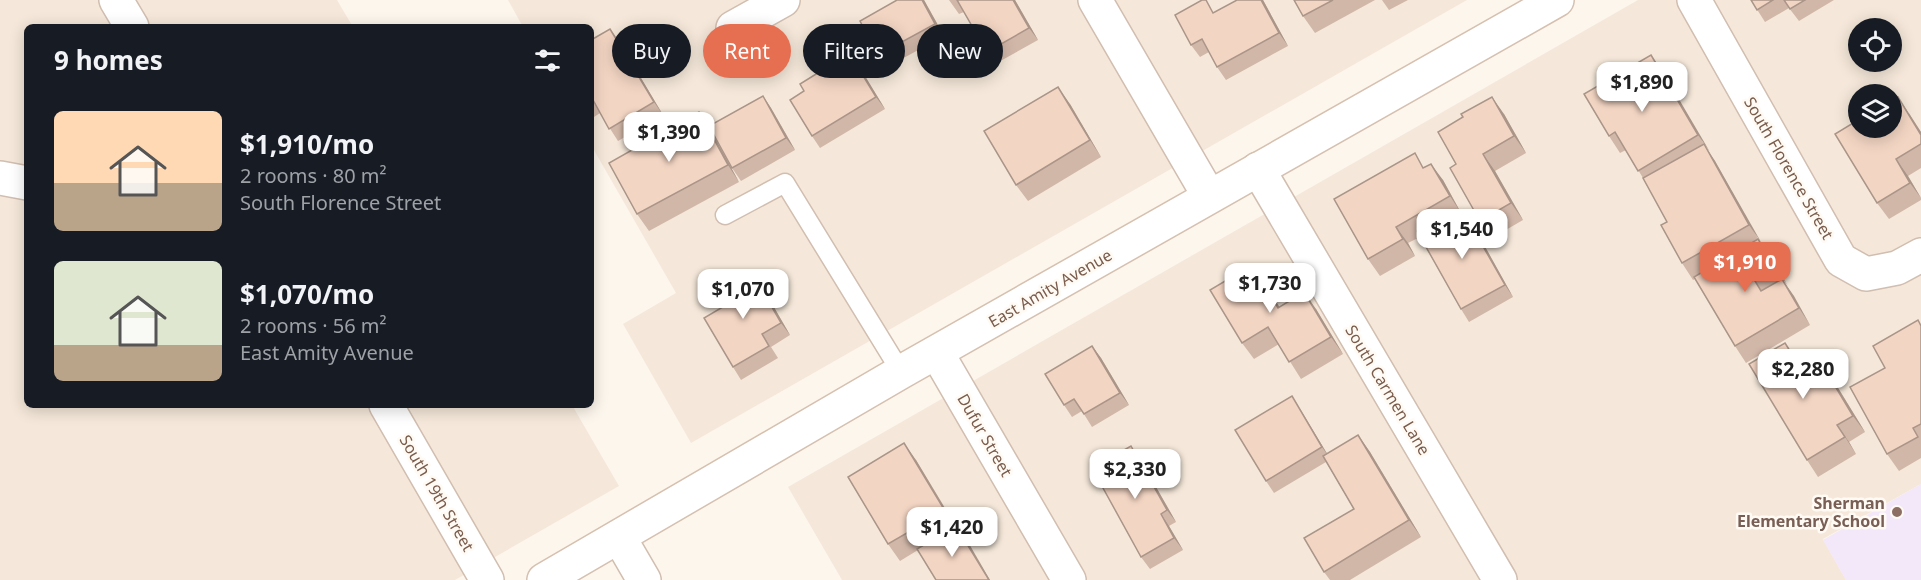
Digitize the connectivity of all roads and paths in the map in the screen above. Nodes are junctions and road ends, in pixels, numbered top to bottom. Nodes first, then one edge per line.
1 (116, 0) edge
2 (783, 0) edge
3 (1095, 0) edge
4 (1557, 0) edge
5 (1694, 0) edge
6 (130, 24) edge
7 (740, 24) edge
8 (1258, 169) junction
9 (0, 178) edge
10 (24, 182) edge
11 (1209, 196) junction
12 (725, 215) dead end
13 (1921, 255) edge
14 (937, 353) junction
15 (901, 372) junction
16 (388, 408) edge
17 (619, 537) junction
18 (487, 580) edge
19 (544, 580) edge
20 (644, 580) edge
21 (1069, 580) edge
22 (1500, 580) edge

1 - 6 street
2 - 7 street
3 - 11 street
4 - 8 street, East Amity Avenue
5 - 13 street, South Florence Street
8 - 11 street, East Amity Avenue
8 - 22 street, South Carmen Lane
9 - 10 street
11 - 14 street, East Amity Avenue
12 - 15 lane
14 - 15 street, East Amity Avenue
14 - 21 street, Dufur Street
15 - 17 street, East Amity Avenue
16 - 18 street, South 19th Street
17 - 19 street, East Amity Avenue
17 - 20 street

